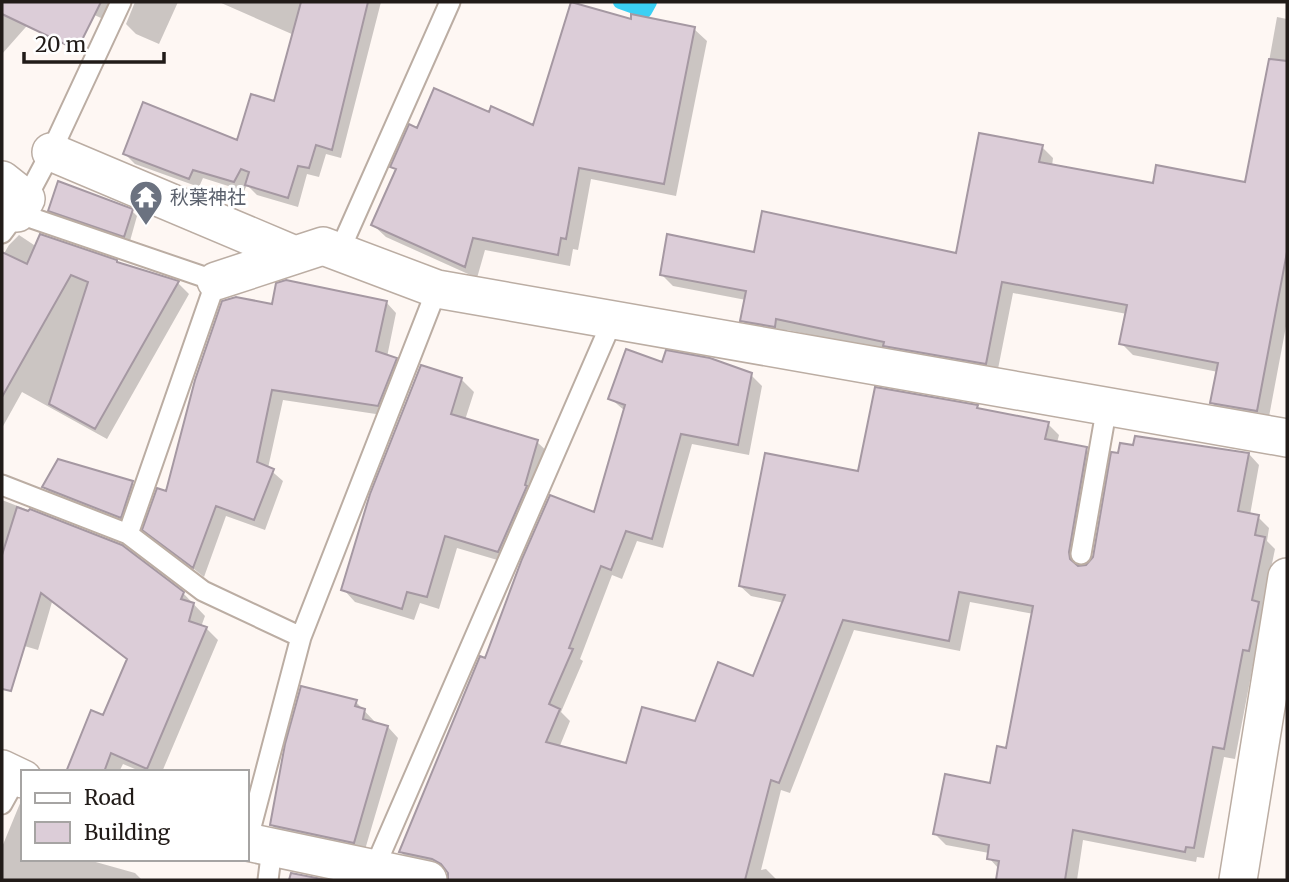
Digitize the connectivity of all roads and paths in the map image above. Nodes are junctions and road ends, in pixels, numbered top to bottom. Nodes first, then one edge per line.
1 (121, 2) edge
2 (450, 2) edge
3 (51, 152) junction
4 (11, 206) edge
5 (339, 252) junction
6 (295, 255) junction
7 (216, 281) junction
8 (437, 289) junction
9 (613, 320) junction
10 (1107, 406) junction
11 (1287, 438) edge
12 (2, 485) edge
13 (128, 534) junction
14 (1081, 554) dead end
15 (1287, 577) edge
16 (301, 637) junction
17 (258, 853) edge
18 (374, 869) junction
19 (428, 880) edge
20 (1238, 880) edge

1 - 3 lane
2 - 5 lane
3 - 4 lane
3 - 6 street
4 - 7 lane
5 - 6 street
5 - 8 street
6 - 7 street
7 - 13 lane
8 - 9 street
8 - 16 lane
9 - 10 street
9 - 18 lane
10 - 11 street
10 - 14 lane
12 - 13 lane
13 - 16 lane
15 - 20 street
16 - 17 lane
17 - 18 street
18 - 19 street

